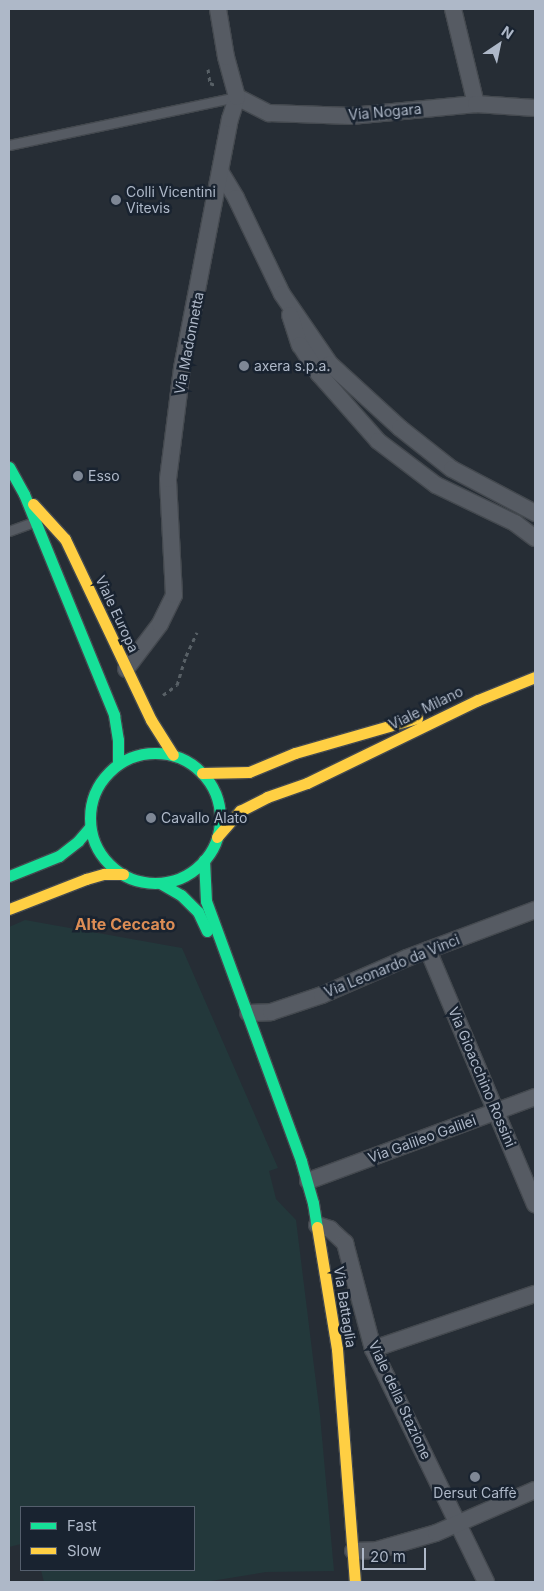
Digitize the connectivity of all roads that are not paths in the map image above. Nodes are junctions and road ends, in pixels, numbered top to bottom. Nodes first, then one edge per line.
1 (218, 9) edge
2 (453, 9) edge
3 (237, 97) junction
4 (476, 104) junction
5 (535, 108) edge
6 (9, 144) edge
7 (220, 171) junction
8 (282, 294) junction
9 (9, 467) edge
10 (24, 494) junction
11 (535, 513) edge
12 (35, 522) junction
13 (9, 531) edge
14 (535, 538) edge
15 (126, 669) junction
16 (535, 677) edge
17 (478, 700) junction
18 (173, 755) junction
19 (118, 764) junction
20 (202, 774) junction
21 (90, 827) junction
22 (217, 838) junction
23 (204, 860) junction
24 (123, 874) junction
25 (9, 876) edge
26 (160, 882) junction
27 (9, 909) edge
28 (535, 910) edge
29 (428, 950) junction
30 (248, 1013) junction
31 (259, 1045) junction
32 (535, 1097) edge
33 (497, 1112) junction
34 (308, 1181) junction
35 (535, 1204) edge
36 (317, 1225) junction
37 (535, 1294) edge
38 (373, 1349) junction
39 (535, 1490) edge
40 (458, 1522) junction
41 (353, 1551) junction
42 (355, 1582) edge
43 (486, 1582) edge

1 - 3 street
2 - 4 street
3 - 4 street, Via Nogara
3 - 6 lane
3 - 7 street, Via Madonnetta
4 - 5 street, Via Nogara
7 - 8 street
7 - 15 street, Via Madonnetta
8 - 11 street
8 - 14 street
9 - 10 main road, Viale Europa
10 - 12 main road, Viale Europa
10 - 15 main road, Viale Europa
12 - 13 lane
12 - 19 main road, Viale Europa
15 - 18 main road, Viale Europa
16 - 17 main road
17 - 20 main road, Viale Milano
17 - 22 main road, Viale Milano
18 - 19 main road, Viale Milano
18 - 20 main road, Viale Milano
19 - 21 main road, Viale Milano
20 - 22 main road, Viale Milano
21 - 24 main road, Viale Milano
21 - 25 main road
22 - 23 main road, Viale Milano
23 - 26 main road, Viale Milano
23 - 30 main road, Via Battaglia
24 - 26 main road, Viale Milano
24 - 27 main road, Viale Milano
26 - 31 main road, Via Battaglia
28 - 29 street, Via Leonardo da Vinci
29 - 30 street, Via Leonardo da Vinci
29 - 33 street, Via Gioacchino Rossini
30 - 31 main road, Via Battaglia
31 - 34 main road, Via Battaglia
32 - 33 street, Via Galileo Galilei
33 - 34 street, Via Galileo Galilei
33 - 35 street, Via Gioacchino Rossini
34 - 36 main road, Via Battaglia
36 - 38 street, Viale della Stazione
36 - 41 main road, Via Battaglia
37 - 38 street
38 - 40 street, Viale della Stazione
39 - 40 street
40 - 41 street
40 - 43 street, Viale della Stazione
41 - 42 main road, Via Battaglia

